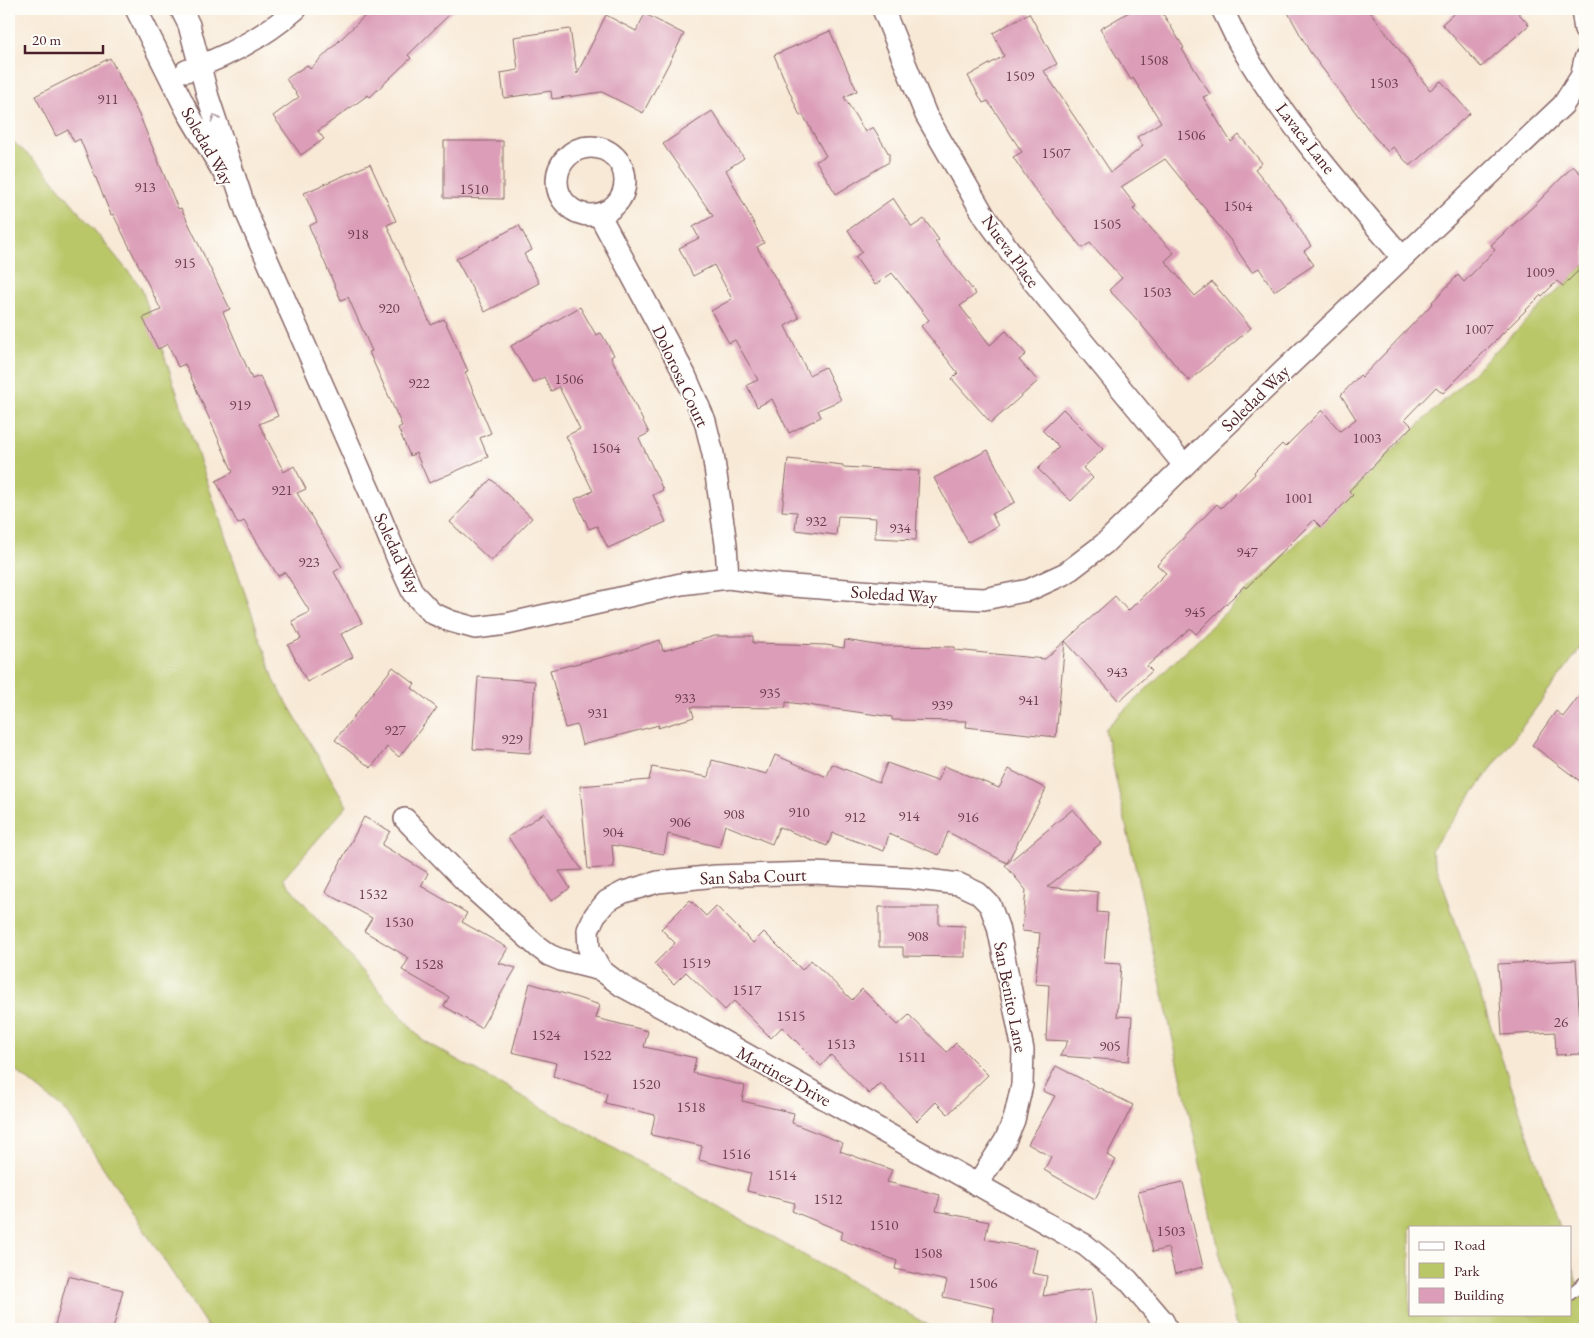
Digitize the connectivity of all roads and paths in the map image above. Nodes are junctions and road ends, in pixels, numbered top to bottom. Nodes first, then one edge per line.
1 (136, 9) edge
2 (181, 9) edge
3 (296, 9) edge
4 (882, 9) edge
5 (1222, 9) edge
6 (1582, 9) edge
7 (1585, 30) edge
8 (1585, 60) edge
9 (200, 66) junction
10 (170, 77) junction
11 (247, 214) junction
12 (600, 214) dead end
13 (1402, 257) junction
14 (1184, 465) junction
15 (728, 578) junction
16 (405, 819) dead end
17 (978, 893) joint
18 (601, 970) junction
19 (977, 1185) junction
20 (1585, 1282) edge
21 (1572, 1292) edge
22 (1167, 1329) edge

1 - 10 street, Soledad Way
2 - 9 street, Soledad Way
3 - 9 street
4 - 14 street, Nueva Place
5 - 13 street, Lavaca Lane
6 - 7 street
8 - 13 street, Soledad Way
9 - 10 street
11 -> 9 street, Soledad Way
10 - 11 street, Soledad Way
11 - 15 street, Soledad Way
12 - 15 street, Dolorosa Court
13 - 14 street, Soledad Way
14 - 15 street, Soledad Way
16 - 18 street, Martinez Drive
17 - 18 street, San Saba Court
17 - 19 street, San Benito Lane
18 - 19 street, Martinez Drive
19 - 22 street, Martinez Drive
20 - 21 lane

